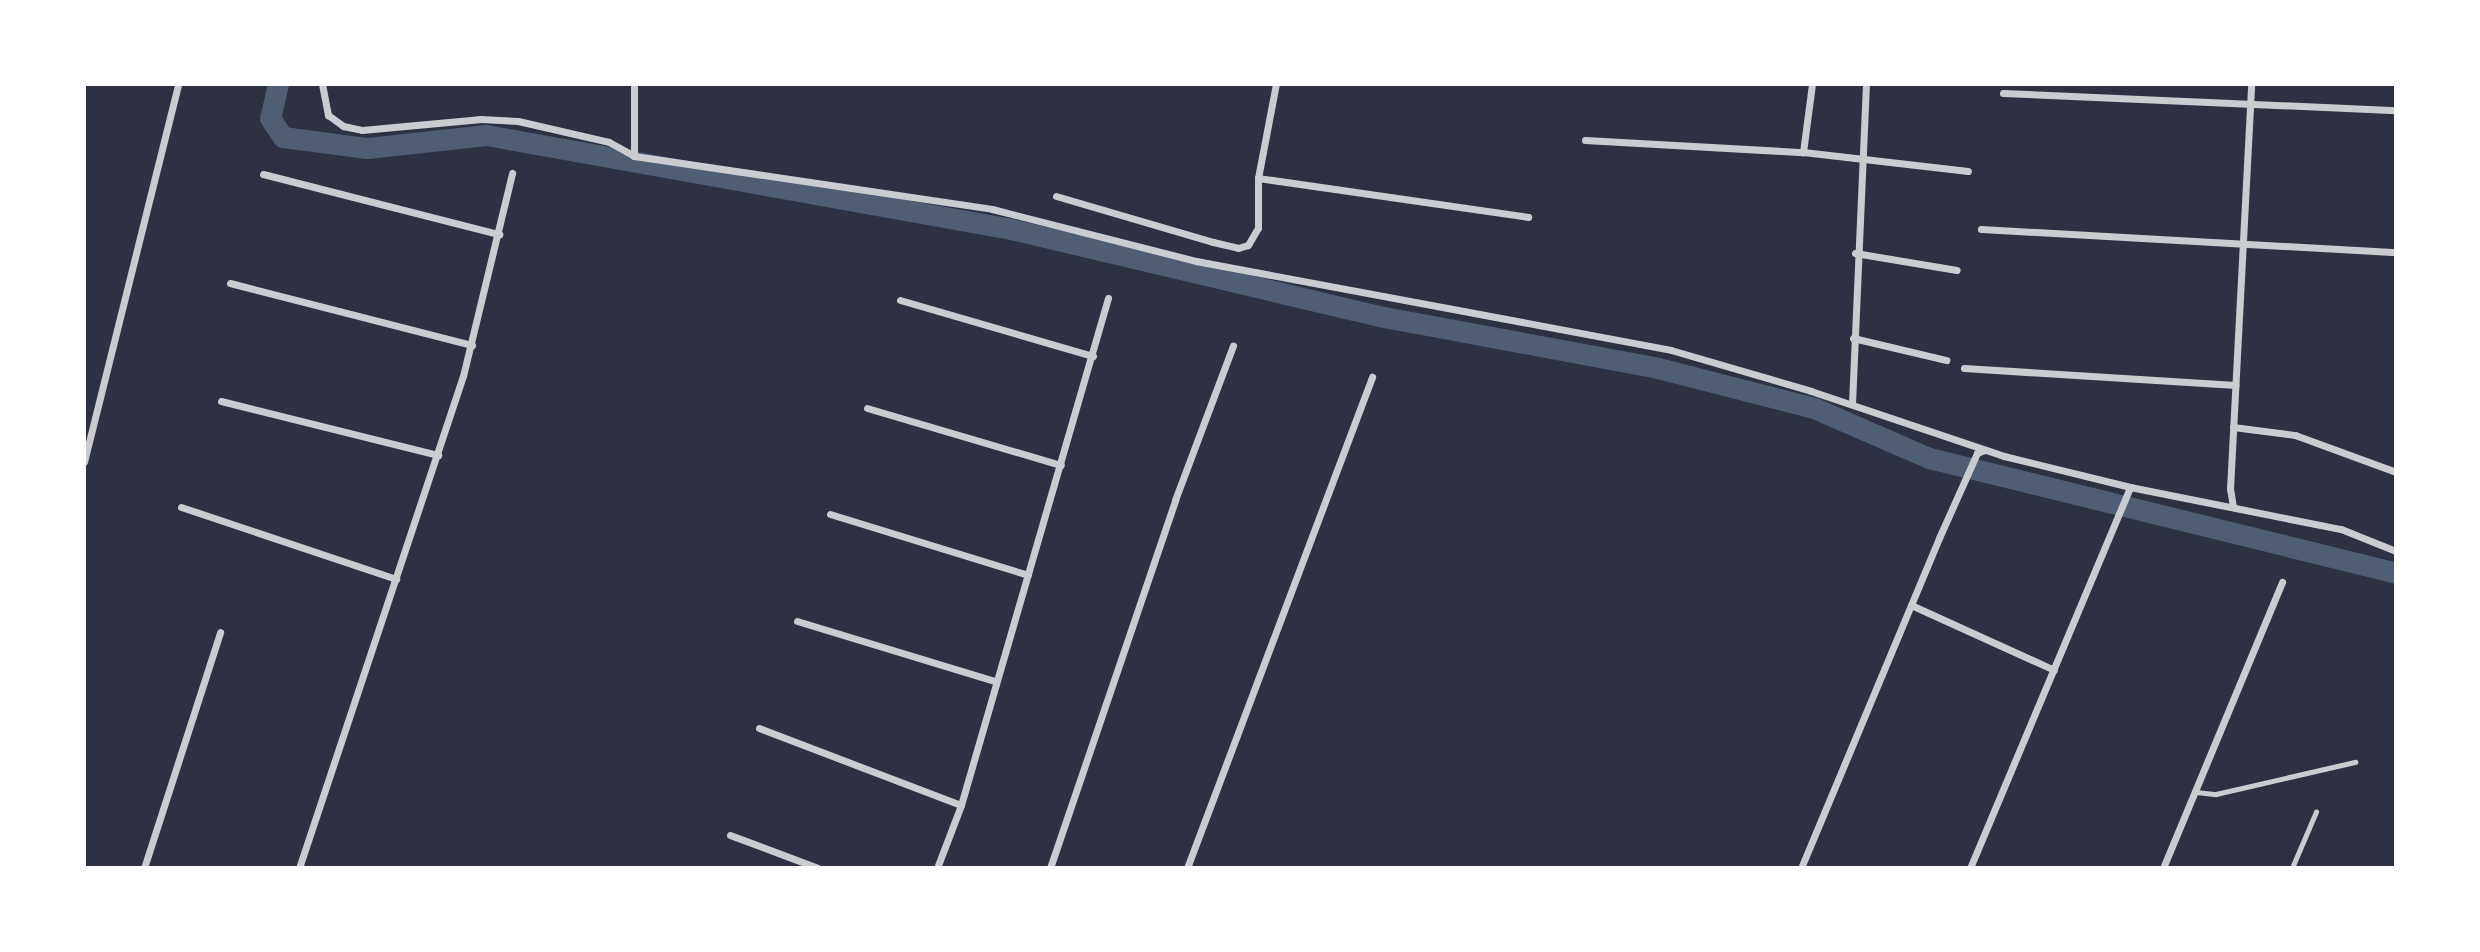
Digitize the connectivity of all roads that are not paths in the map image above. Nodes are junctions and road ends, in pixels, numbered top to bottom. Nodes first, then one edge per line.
1 (178, 84) edge
2 (322, 84) edge
3 (634, 84) edge
4 (1276, 84) edge
5 (1811, 84) edge
6 (1866, 84) edge
7 (2251, 84) edge
8 (2003, 93) dead end
9 (2249, 104) junction
10 (2396, 110) edge
11 (1585, 139) dead end
12 (1803, 152) junction
13 (1860, 155) junction
14 (634, 156) junction
15 (1968, 171) dead end
16 (512, 173) dead end
17 (263, 174) dead end
18 (1258, 178) junction
19 (1056, 196) dead end
20 (1528, 217) dead end
21 (1981, 229) dead end
22 (499, 234) junction
23 (2242, 244) junction
24 (1855, 253) junction
25 (2396, 253) edge
26 (1957, 270) dead end
27 (230, 283) dead end
28 (1108, 298) dead end
29 (900, 300) dead end
30 (1853, 338) junction
31 (472, 345) junction
32 (1233, 346) dead end
33 (1093, 356) junction
34 (1946, 360) dead end
35 (1964, 368) dead end
36 (1372, 377) dead end
37 (2235, 384) junction
38 (221, 401) dead end
39 (1852, 404) junction
40 (867, 408) dead end
41 (2233, 427) junction
42 (1986, 450) junction
43 (438, 455) junction
44 (84, 462) edge
45 (1061, 465) junction
46 (2396, 472) edge
47 (2130, 487) junction
48 (181, 507) dead end
49 (2233, 507) junction
50 (830, 514) dead end
51 (2396, 551) edge
52 (1028, 575) junction
53 (397, 579) junction
54 (2282, 582) dead end
55 (1911, 605) junction
56 (797, 621) dead end
57 (220, 632) dead end
58 (2054, 670) junction
59 (994, 681) junction
60 (759, 728) dead end
61 (2355, 762) dead end
62 (2195, 792) junction
63 (961, 805) junction
64 (2316, 812) dead end
65 (730, 835) dead end
66 (144, 868) edge
67 (299, 868) edge
68 (818, 868) edge
69 (937, 868) edge
70 (1050, 868) edge
71 (1187, 868) edge
72 (1801, 868) edge
73 (1970, 868) edge
74 (2163, 868) edge
75 (2292, 868) edge

1 - 44 street
2 - 14 street
3 - 14 street
4 - 18 street
5 - 12 street
6 - 13 street
7 - 9 street
8 - 9 street
9 - 10 street
9 - 23 street
11 - 12 street
12 - 13 street
13 - 15 street
13 - 24 street
14 - 39 street
16 - 22 street
17 - 22 street
18 - 19 street
18 - 20 street
21 - 23 street
22 - 31 street
23 - 25 street
23 - 37 street
24 - 26 street
24 - 30 street
27 - 31 street
28 - 33 street
29 - 33 street
30 - 34 street
30 - 39 street
31 - 43 street
32 - 70 street
33 - 45 street
35 - 37 street
36 - 71 street
37 - 41 street
38 - 43 street
39 - 42 street
40 - 45 street
41 - 46 street
41 - 49 street
42 - 47 street
42 - 55 street
43 - 53 street
45 - 52 street
47 - 49 street
47 - 58 street
48 - 53 street
49 - 51 street
50 - 52 street
52 - 59 street
53 - 67 street
54 - 62 street
55 - 58 street
55 - 72 street
56 - 59 street
57 - 66 street
58 - 73 street
59 - 63 street
60 - 63 street
61 - 62 lane
62 - 74 street
63 - 69 street
64 - 75 lane
65 - 68 street

